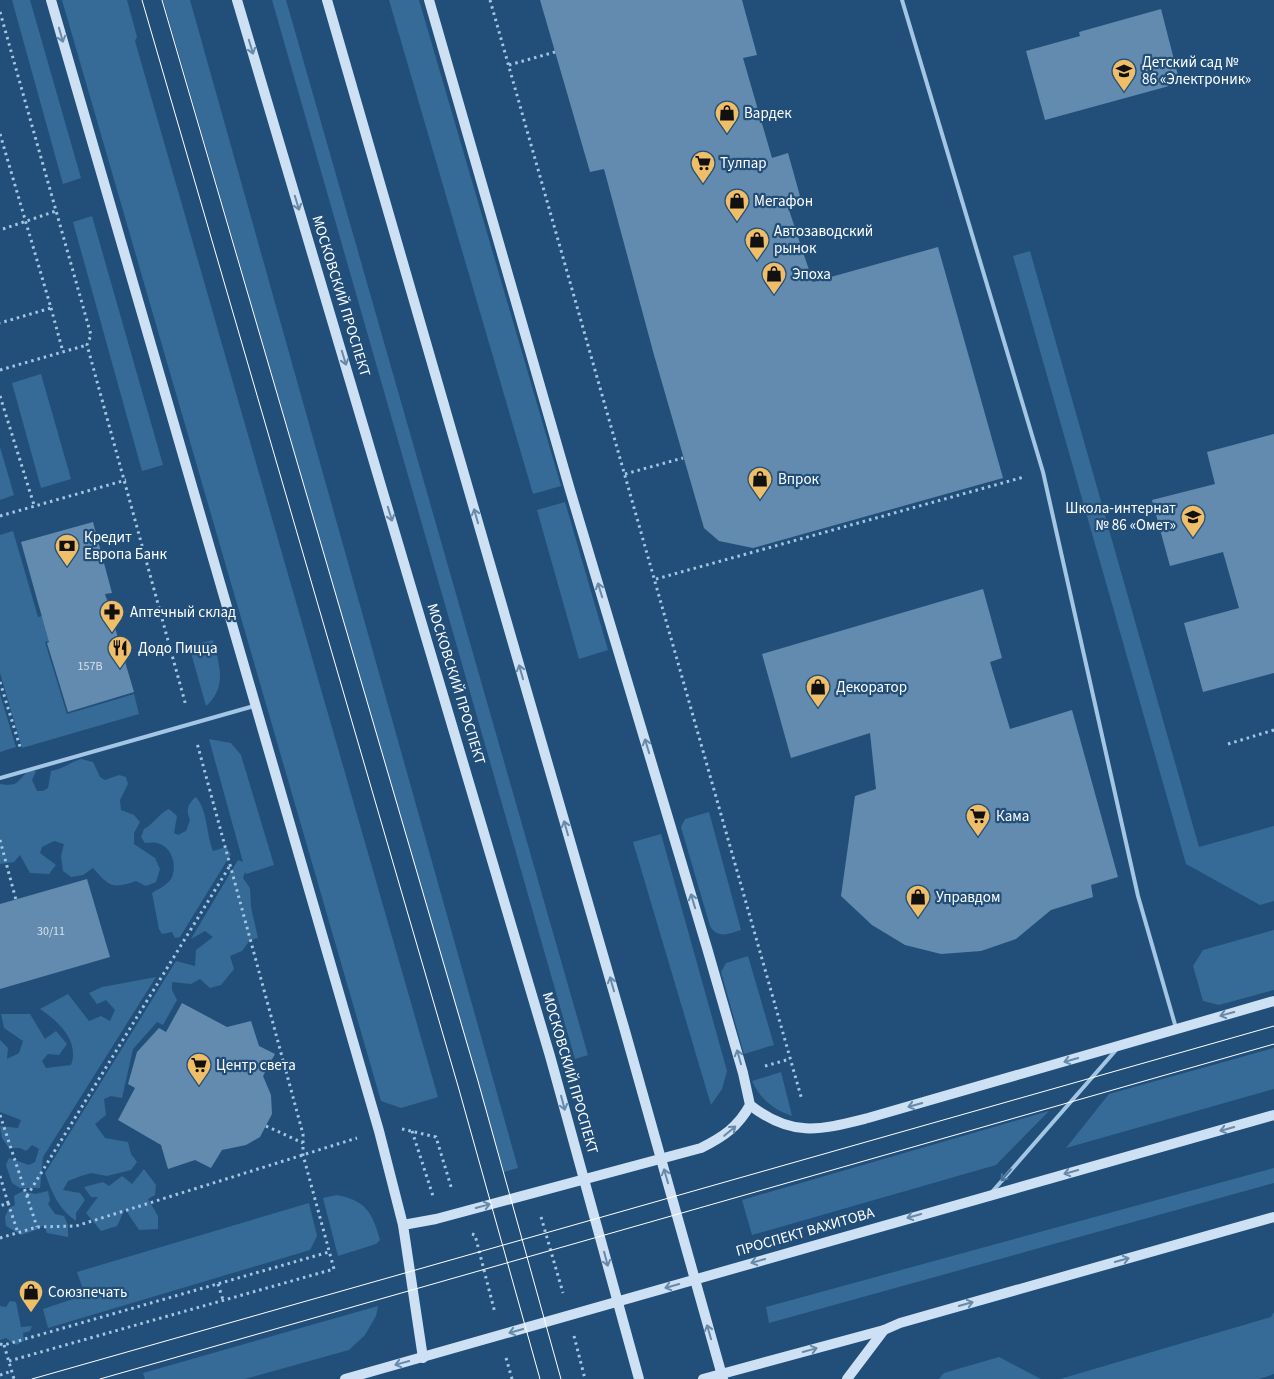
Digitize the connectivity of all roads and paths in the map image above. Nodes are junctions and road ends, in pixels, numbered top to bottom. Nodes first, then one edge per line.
1 (51, 0) edge
2 (237, 0) edge
3 (327, 0) edge
4 (429, 0) edge
5 (490, 0) edge
6 (902, 0) edge
7 (0, 12) edge
8 (554, 52) dead end
9 (509, 65) junction
10 (0, 134) edge
11 (56, 211) junction
12 (25, 221) junction
13 (2, 229) dead end
14 (51, 308) junction
15 (0, 323) edge
16 (87, 345) junction
17 (62, 352) junction
18 (0, 370) edge
19 (0, 396) edge
20 (683, 458) dead end
21 (1043, 472) junction
22 (625, 474) junction
23 (126, 480) junction
24 (34, 506) junction
25 (0, 516) edge
26 (656, 579) junction
27 (0, 682) edge
28 (254, 706) junction
29 (192, 724) junction
30 (1274, 730) edge
31 (1228, 744) dead end
32 (26, 770) junction
33 (0, 778) edge
34 (0, 840) edge
35 (231, 864) junction
36 (16, 900) dead end
37 (1274, 1002) edge
38 (1176, 1028) junction
39 (1119, 1047) junction
40 (802, 1100) dead end
41 (750, 1105) junction
42 (0, 1115) edge
43 (1274, 1116) edge
44 (266, 1126) dead end
45 (303, 1143) junction
46 (303, 1155) junction
47 (0, 1176) edge
48 (453, 1192) dead end
49 (989, 1195) junction
50 (26, 1196) junction
51 (434, 1200) dead end
52 (8, 1203) junction
53 (0, 1206) edge
54 (541, 1217) dead end
55 (1274, 1217) edge
56 (404, 1225) junction
57 (37, 1227) junction
58 (464, 1231) dead end
59 (18, 1233) junction
60 (0, 1238) edge
61 (329, 1252) junction
62 (218, 1284) junction
63 (564, 1298) dead end
64 (223, 1300) junction
65 (496, 1317) dead end
66 (884, 1330) junction
67 (2, 1344) edge
68 (505, 1353) dead end
69 (423, 1358) junction
70 (9, 1362) junction
71 (12, 1371) junction
72 (0, 1375) edge
73 (14, 1379) edge
74 (345, 1379) edge
75 (512, 1379) edge
76 (639, 1379) edge
77 (703, 1379) edge
78 (723, 1379) edge
79 (847, 1379) edge

1 -> 28 main road
2 -> 76 main road, МОСКОВСКИЙ ПРОСПЕКТ
78 -> 3 main road
41 -> 4 main road
5 - 9 path
6 - 21 lane
7 - 11 path
8 - 9 path
9 - 22 path
10 - 12 path
11 - 12 path
11 - 16 path
12 - 13 path
12 - 14 path
14 - 15 path
14 - 17 path
16 - 17 path
16 - 23 path
17 - 18 path
19 - 24 path
20 - 22 path
21 - 26 path
21 - 38 lane
22 - 26 path
23 - 24 path
23 - 29 path
24 - 25 path
26 - 40 path
27 - 32 path
28 - 29 lane
28 - 56 main road
29 - 32 lane
29 - 35 path
30 - 31 path
32 - 33 lane
34 - 36 path
35 - 45 path
35 - 50 path
37 -> 38 main road
38 - 39 main road
39 -> 41 main road
39 -> 49 lane
56 -> 41 main road
42 - 50 path
43 -> 49 main road, ПРОСПЕКТ ВАХИТОВА
44 - 45 path
45 - 46 path
46 - 57 path
46 - 61 path
47 - 52 path
48 - 51 path
49 -> 69 main road, ПРОСПЕКТ ВАХИТОВА
50 - 57 path
52 - 53 path
52 - 59 path
54 - 63 path
66 -> 55 main road
56 - 69 main road
57 - 59 path
58 - 65 path
59 - 60 path
61 - 62 path
61 - 64 path
62 - 64 path
62 - 67 path
64 - 70 path
77 -> 66 main road
66 - 79 main road
67 - 70 path
68 - 75 path
69 -> 74 main road, ПРОСПЕКТ ВАХИТОВА
70 - 71 path
71 - 72 path
71 - 73 path

